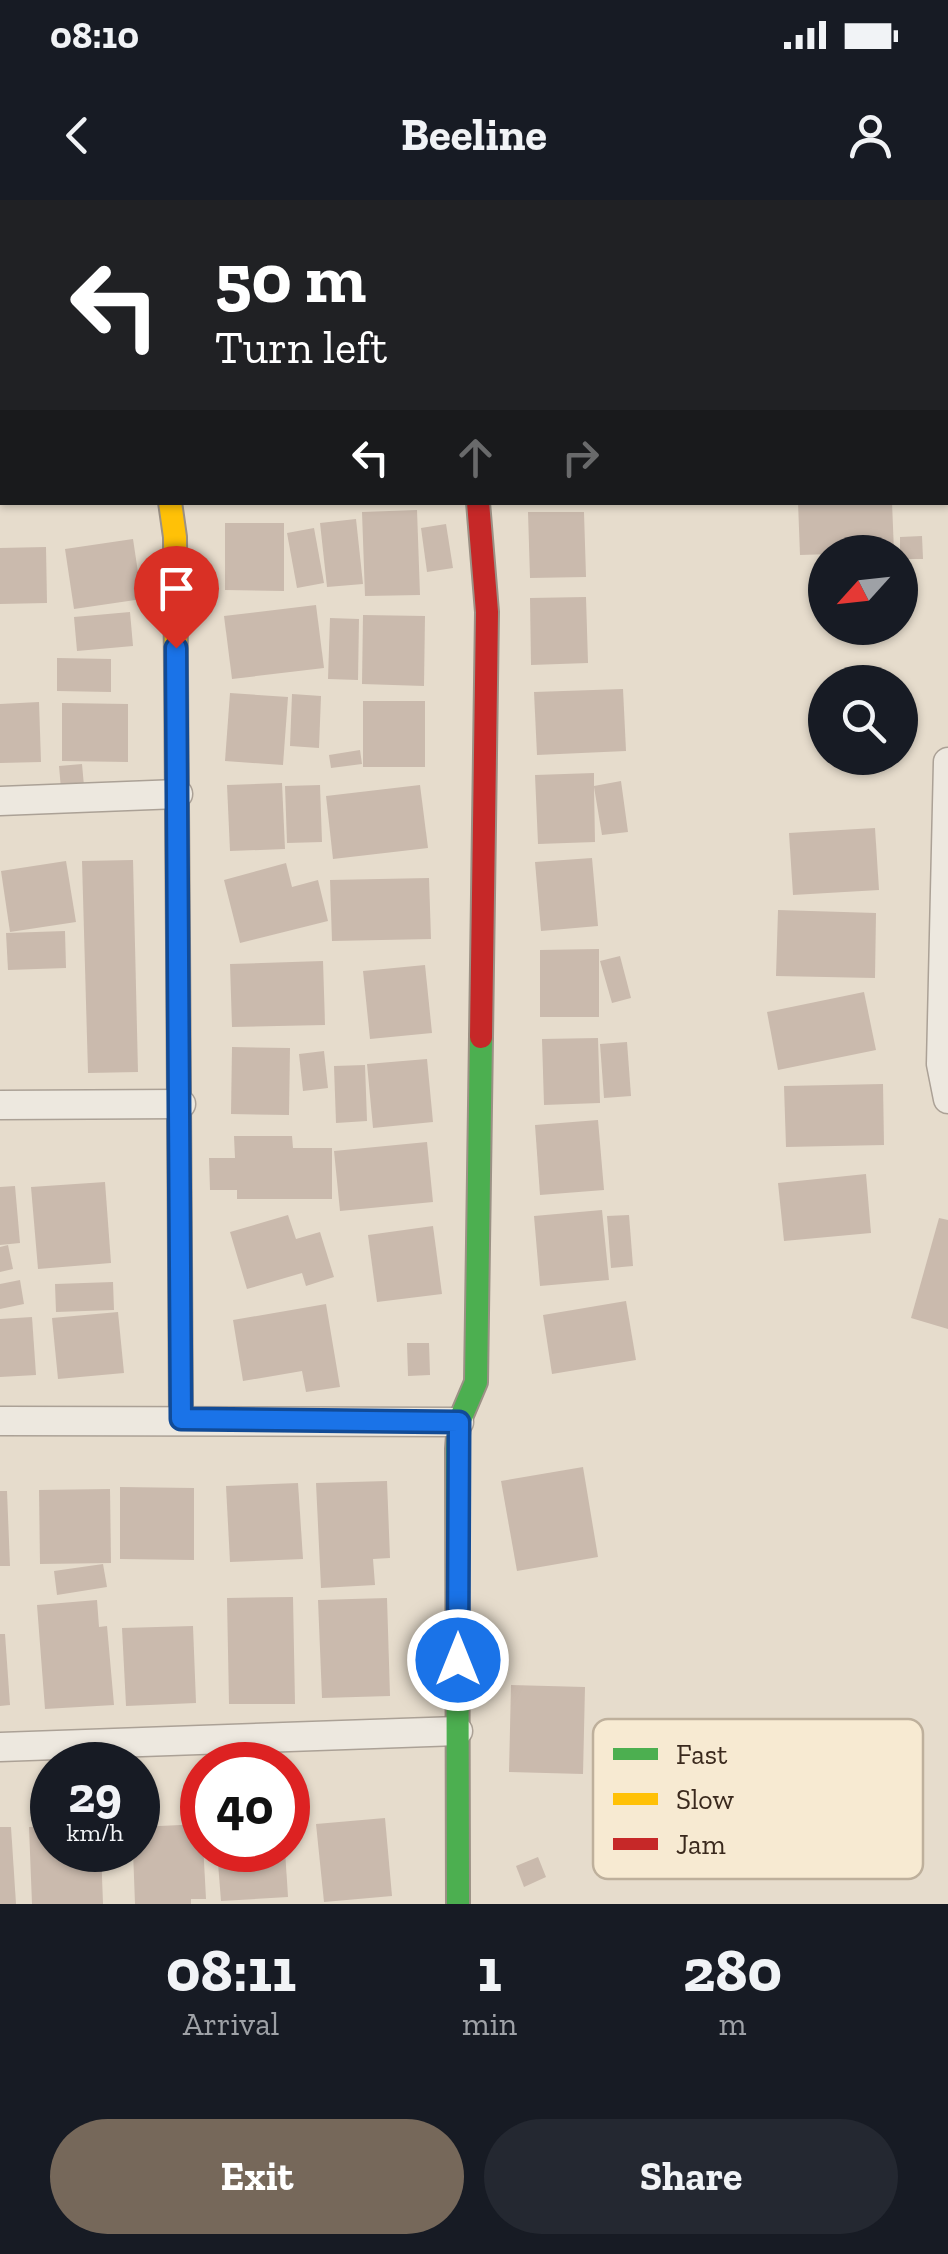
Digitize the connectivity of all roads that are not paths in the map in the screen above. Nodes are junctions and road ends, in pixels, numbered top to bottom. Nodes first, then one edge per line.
1 (170, 505) edge
2 (478, 505) edge
3 (948, 762) edge
4 (178, 794) junction
5 (0, 802) edge
6 (948, 1099) edge
7 (181, 1104) junction
8 (0, 1105) edge
9 (181, 1419) junction
10 (0, 1420) edge
11 (459, 1422) junction
12 (458, 1731) junction
13 (0, 1746) edge
14 (458, 1904) edge

1 - 4 street
2 - 11 street
3 - 6 street
4 - 5 street
4 - 7 street
7 - 8 street
7 - 9 street
9 - 10 street
9 - 11 street
11 - 12 street
12 - 13 street
12 - 14 street

